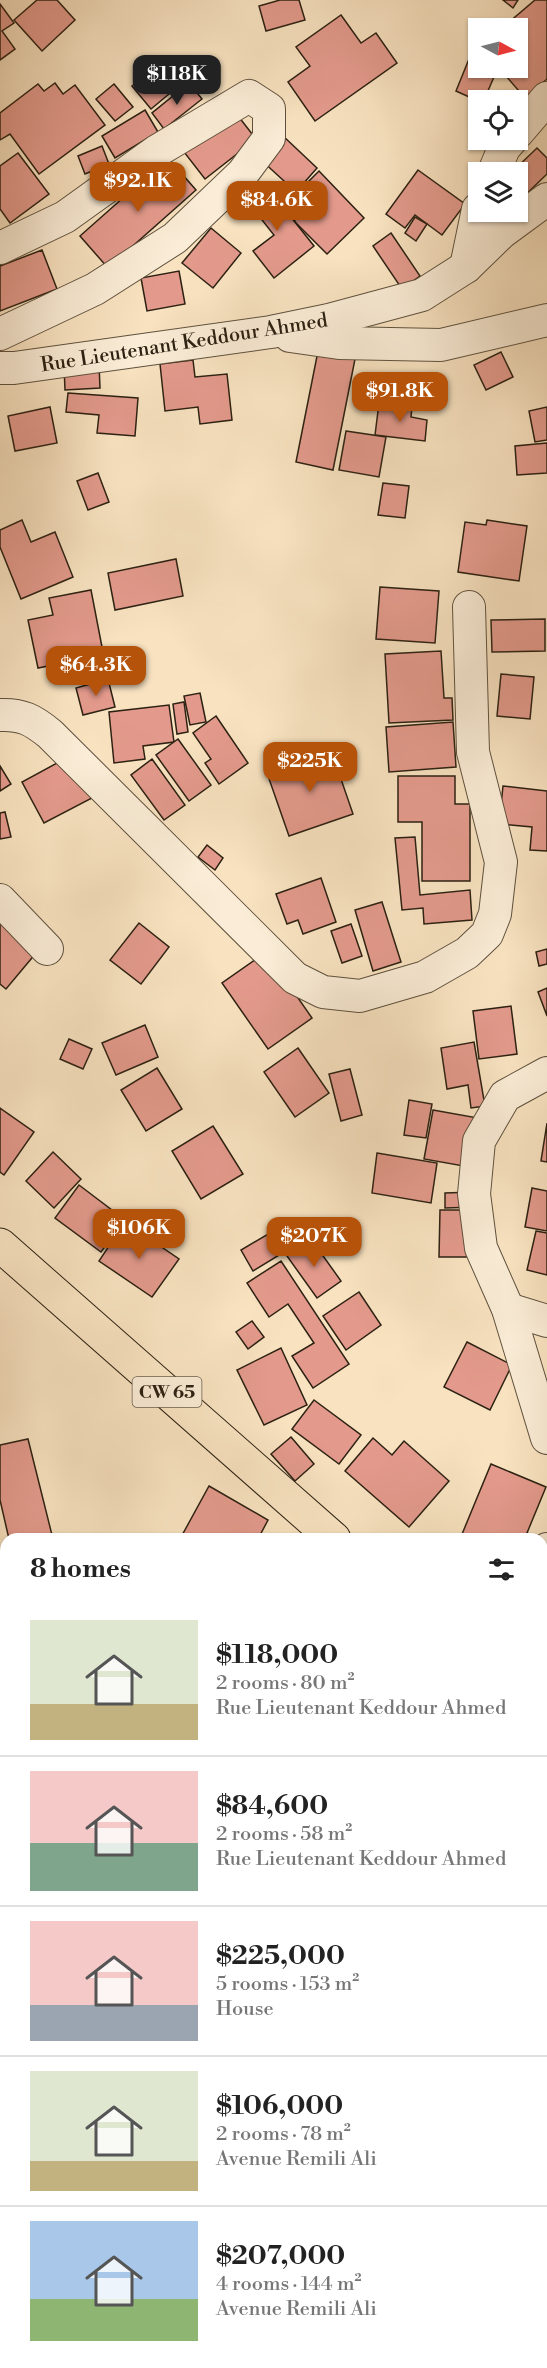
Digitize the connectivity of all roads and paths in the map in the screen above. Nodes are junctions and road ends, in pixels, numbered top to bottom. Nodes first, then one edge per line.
1 (547, 98) edge
2 (528, 120) edge
3 (547, 199) edge
4 (475, 222) edge
5 (0, 248) edge
6 (466, 267) junction
7 (547, 320) edge
8 (263, 333) junction
9 (0, 334) edge
10 (0, 368) edge
11 (469, 607) dead end
12 (0, 715) edge
13 (0, 900) edge
14 (47, 949) dead end
15 (547, 1073) edge
16 (0, 1245) edge
17 (508, 1309) junction
18 (547, 1320) edge
19 (547, 1438) edge
20 (327, 1533) edge

1 - 2 street
3 - 6 street, Rue Lieutenant Keddour Ahmed
4 - 6 street
5 - 9 street
6 - 8 street, Rue Lieutenant Keddour Ahmed
7 - 8 street
8 - 10 street, Rue Lieutenant Keddour Ahmed
11 - 12 street
13 - 14 street
15 - 17 street
16 - 20 main road, CW 65
17 - 18 street
17 - 19 street

